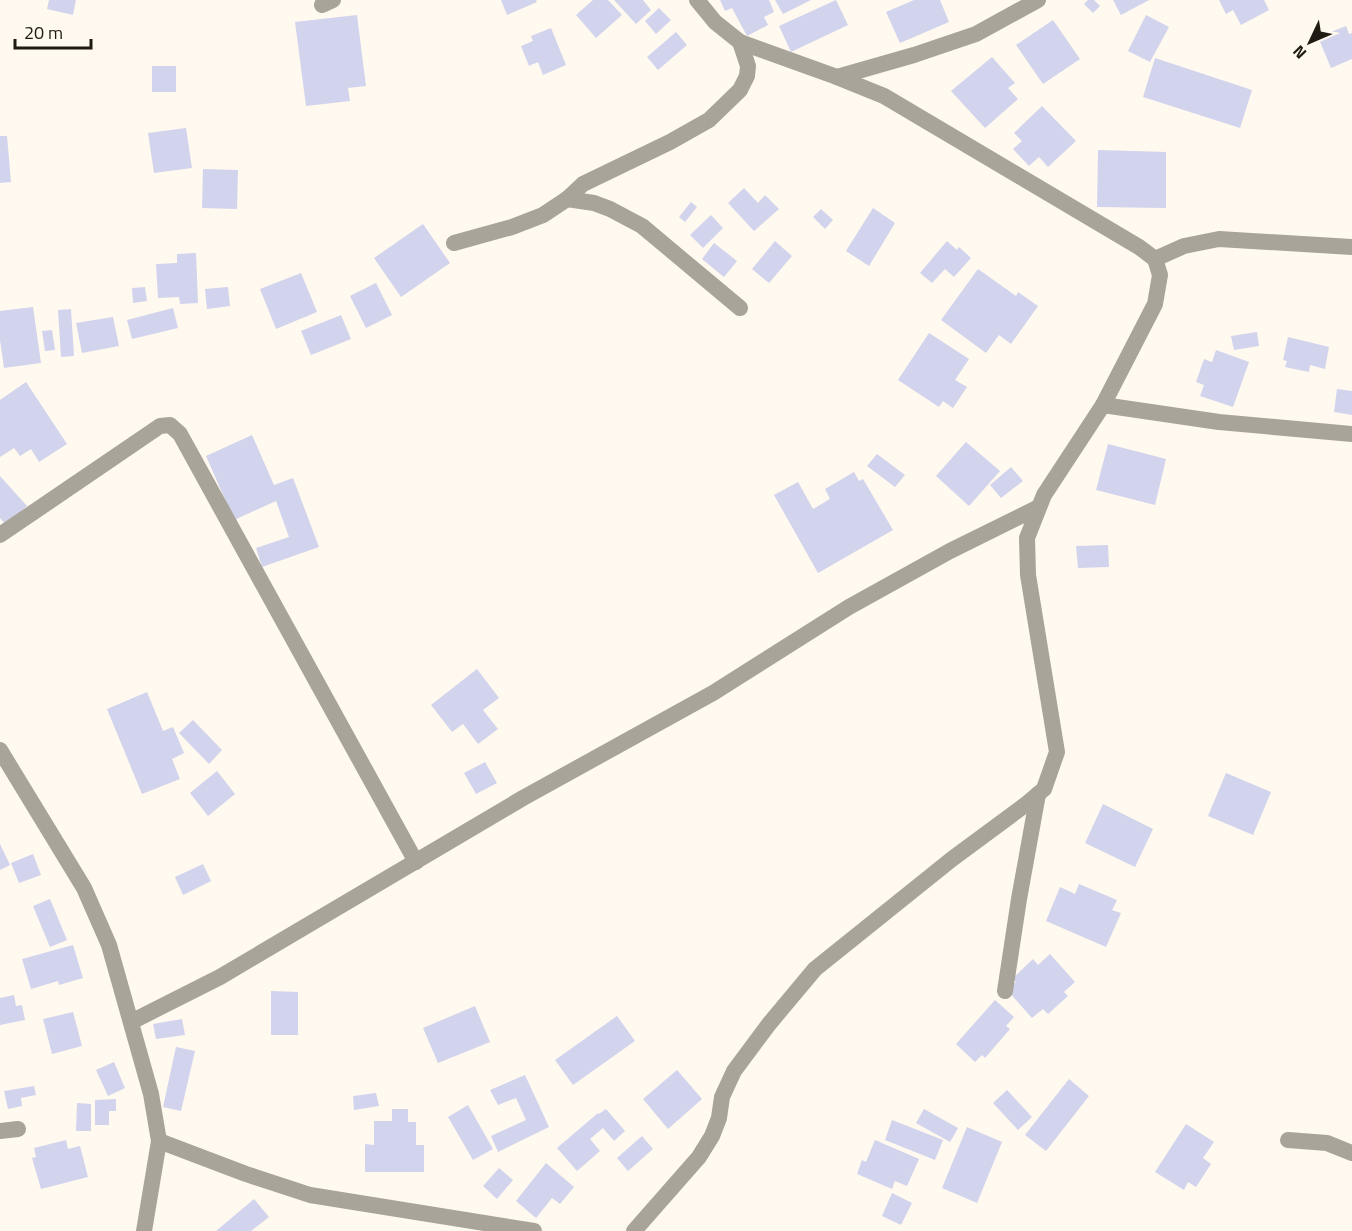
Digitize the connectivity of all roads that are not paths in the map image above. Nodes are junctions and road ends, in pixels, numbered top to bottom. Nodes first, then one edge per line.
1 (697, 0) edge
2 (1038, 0) edge
3 (740, 42) junction
4 (837, 77) junction
5 (567, 199) junction
6 (454, 243) dead end
7 (1352, 247) edge
8 (1155, 259) junction
9 (740, 308) dead end
10 (1103, 405) junction
11 (1352, 434) edge
12 (1039, 507) junction
13 (0, 534) edge
14 (0, 750) edge
15 (1038, 794) junction
16 (416, 862) junction
17 (1005, 991) dead end
18 (131, 1023) junction
19 (18, 1129) dead end
20 (0, 1131) edge
21 (1288, 1140) dead end
22 (159, 1142) junction
23 (1352, 1152) edge
24 (144, 1231) edge
25 (534, 1231) edge
26 (634, 1231) edge

1 - 3 street
2 - 4 street
3 - 4 street
3 - 5 street
4 - 8 street
5 - 6 street
5 - 9 street
7 - 8 street
8 - 10 street
10 - 11 street
10 - 12 street
12 - 15 street
12 - 16 street
13 - 16 street
14 - 18 street
15 - 17 street
15 - 26 street
16 - 18 street
18 - 22 street
19 - 20 street
21 - 23 street
22 - 24 street
22 - 25 street

